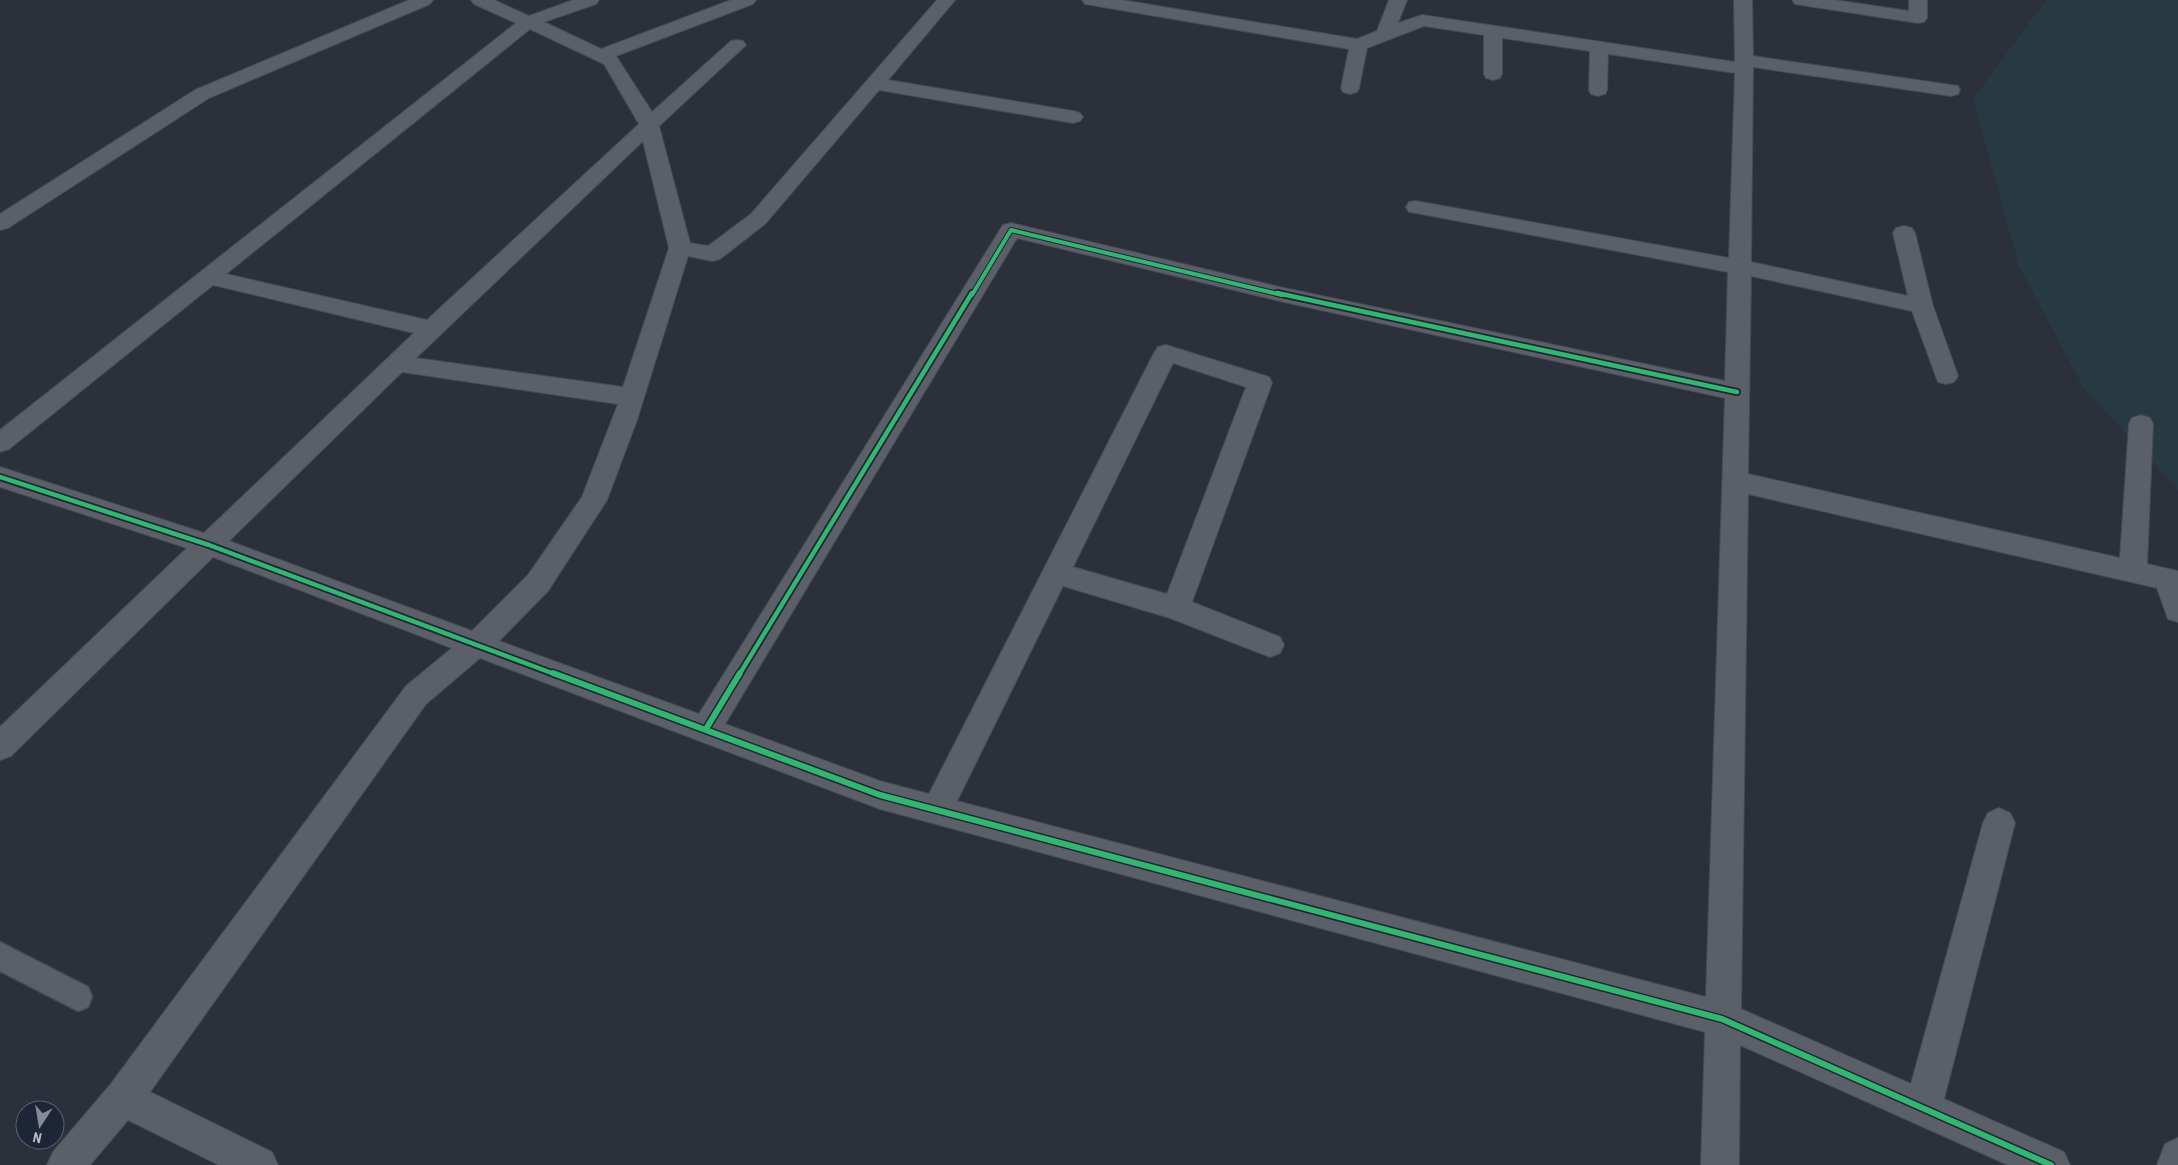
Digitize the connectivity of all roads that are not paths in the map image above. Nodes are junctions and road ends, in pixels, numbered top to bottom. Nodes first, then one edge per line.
1 (424, 0) edge
2 (480, 0) edge
3 (590, 0) edge
4 (747, 0) edge
5 (946, 0) edge
6 (1091, 0) edge
7 (1398, 0) edge
8 (1743, 0) edge
9 (1801, 0) edge
10 (1918, 0) edge
11 (528, 22) junction
12 (1492, 31) junction
13 (1385, 35) junction
14 (737, 45) dead end
15 (1358, 45) junction
16 (1598, 47) junction
17 (601, 55) junction
18 (1744, 64) junction
19 (1493, 74) dead end
20 (874, 83) junction
21 (1350, 88) dead end
22 (1598, 90) dead end
23 (1951, 90) dead end
24 (1073, 118) dead end
25 (649, 124) junction
26 (1416, 207) dead end
27 (0, 223) edge
28 (1904, 233) dead end
29 (680, 248) junction
30 (1740, 267) junction
31 (208, 277) junction
32 (1922, 306) junction
33 (432, 329) junction
34 (397, 363) junction
35 (1946, 376) dead end
36 (1737, 392) junction
37 (632, 397) junction
38 (2141, 424) dead end
39 (0, 443) edge
40 (0, 477) edge
41 (1735, 481) junction
42 (208, 545) junction
43 (2133, 572) junction
44 (1056, 573) junction
45 (2173, 581) edge
46 (1176, 608) junction
47 (2178, 611) edge
48 (1270, 645) dead end
49 (475, 646) junction
50 (706, 730) junction
51 (0, 747) edge
52 (937, 810) junction
53 (1999, 823) dead end
54 (0, 956) edge
55 (78, 998) dead end
56 (1722, 1019) junction
57 (123, 1098) junction
58 (1923, 1108) junction
59 (2178, 1157) edge
60 (66, 1165) edge
61 (259, 1165) edge
62 (1720, 1165) edge
63 (2050, 1165) edge
64 (2176, 1165) edge

1 - 27 street
2 - 11 street
3 - 11 street
4 - 17 street
5 - 20 street
6 - 15 street
7 - 13 street
8 - 18 street
9 - 10 street
11 - 17 street
11 - 31 street
12 - 13 street
12 - 16 street
12 - 19 street
13 - 15 street
14 - 25 street
15 - 21 street
16 - 18 street
16 - 22 street
17 - 25 street
18 - 23 street
18 - 30 street
20 - 24 street
20 - 29 street
25 - 29 street
25 - 33 street
26 - 30 street
28 - 32 street
29 - 37 street
30 - 32 street
30 - 36 street
31 - 33 street
31 - 39 street
32 - 35 street
33 - 34 street
34 - 37 street
34 - 42 street
36 - 41 street
36 - 50 street
37 - 49 street
38 - 43 street
40 - 42 street
41 - 43 street
41 - 56 street
42 - 49 street
42 - 51 street
43 - 45 street
44 - 46 street
44 - 46 street
44 - 52 street
45 - 47 street
46 - 48 street
49 - 50 street
49 - 57 street
50 - 52 street
52 - 56 street
53 - 58 street
54 - 55 lane
56 - 58 street
56 - 62 street
57 - 60 street
57 - 61 street
58 - 63 street
59 - 64 street

